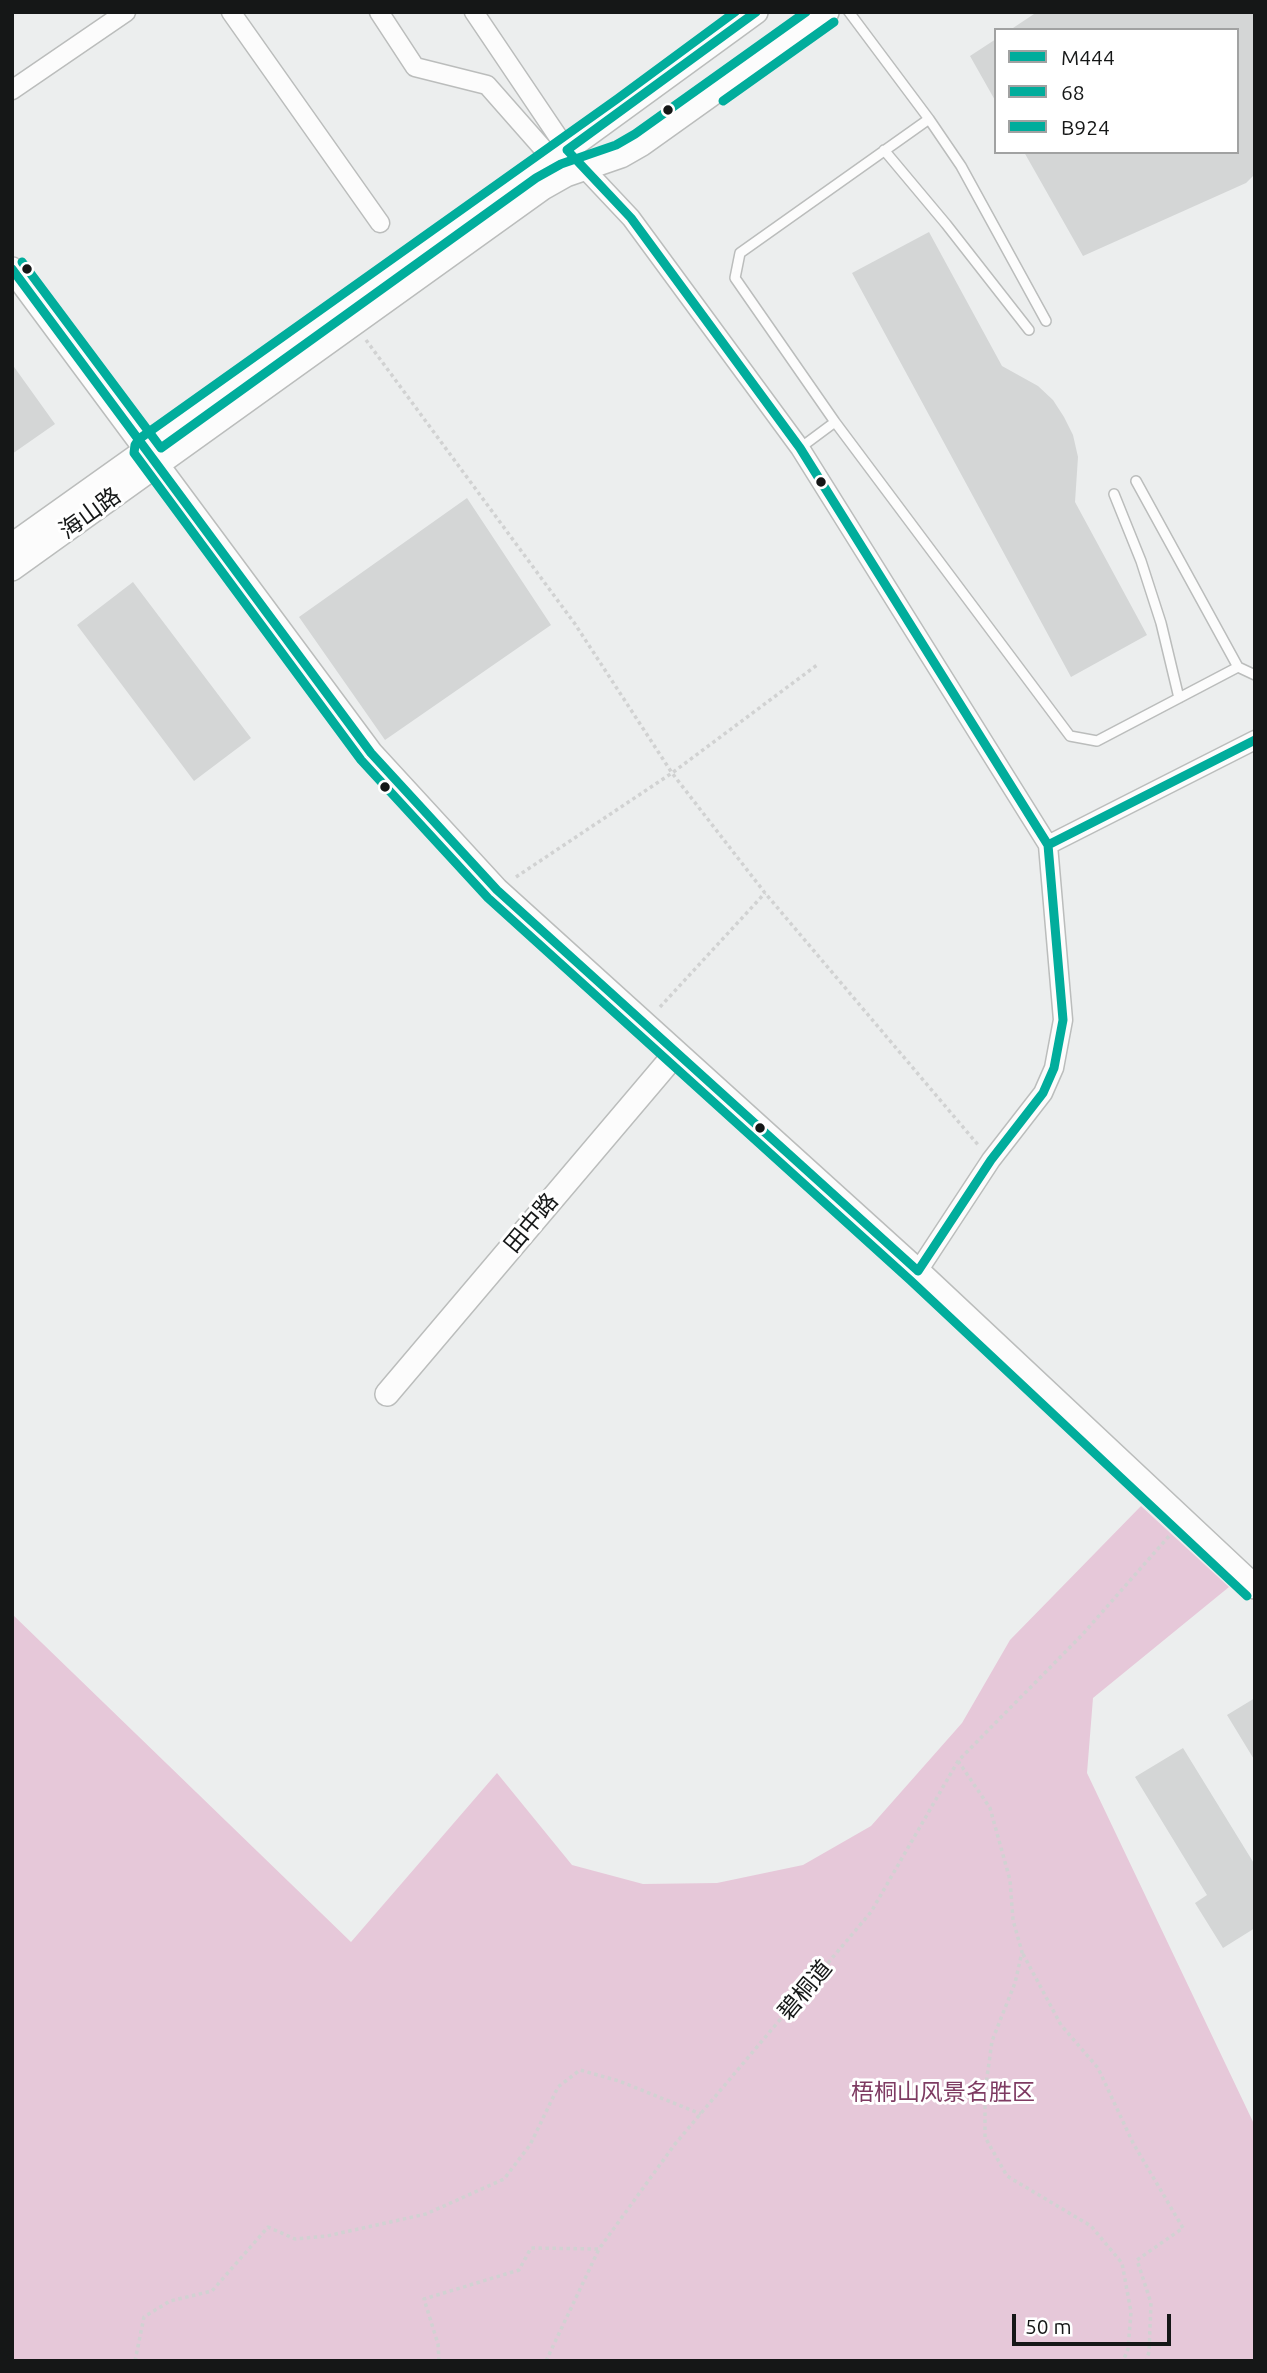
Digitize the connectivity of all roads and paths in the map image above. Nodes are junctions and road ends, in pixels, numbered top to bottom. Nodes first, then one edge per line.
1 (126, 12) edge
2 (231, 12) edge
3 (379, 12) edge
4 (474, 12) edge
5 (756, 12) edge
6 (827, 12) edge
7 (849, 12) edge
8 (12, 90) edge
9 (929, 119) junction
10 (884, 150) junction
11 (568, 163) junction
12 (380, 223) dead end
13 (12, 268) edge
14 (1045, 321) dead end
15 (355, 324) junction
16 (1028, 330) dead end
17 (835, 422) junction
18 (800, 448) junction
19 (152, 457) junction
20 (1136, 481) dead end
21 (1114, 494) dead end
22 (12, 545) edge
23 (12, 569) edge
24 (817, 666) dead end
25 (1238, 667) junction
26 (1255, 675) edge
27 (1180, 698) junction
28 (1255, 740) edge
29 (672, 773) junction
30 (1048, 845) junction
31 (497, 890) junction
32 (765, 893) junction
33 (644, 1024) junction
34 (676, 1053) junction
35 (991, 1160) junction
36 (918, 1271) junction
37 (387, 1394) dead end
38 (1171, 1534) dead end
39 (1255, 1587) edge
40 (958, 1761) junction
41 (1022, 1952) junction
42 (701, 2114) junction
43 (599, 2249) junction
44 (135, 2361) edge
45 (439, 2361) edge
46 (546, 2361) edge
47 (1123, 2361) edge
48 (1146, 2361) edge

1 - 8 street
2 - 12 street
3 - 11 street
4 - 11 street
5 - 11 street, 海山路
6 - 11 street, 海山路
7 - 9 lane
9 - 10 lane
9 - 14 lane
10 - 16 lane
10 - 17 lane
11 - 15 street, 海山路
11 - 18 street
11 - 19 street, 海山路
13 - 19 street
15 - 19 street, 海山路
15 - 29 path
17 - 18 lane
17 - 27 lane
18 - 30 street
19 - 22 street, 海山路
19 - 23 street, 海山路
19 - 31 street
20 - 25 lane
21 - 27 lane
24 - 29 path
25 - 26 lane
25 - 27 lane
28 - 30 street
29 - 31 path
29 - 32 path
30 - 35 street
31 - 33 street
32 - 33 path
32 - 35 path
33 - 34 street
34 - 36 street
34 - 37 street, 田中路
35 - 36 street
36 - 39 street
38 - 40 path, 碧桐道
40 - 41 path
40 - 42 path, 碧桐道
41 - 47 path
41 - 48 path
42 - 43 path, 碧桐道
42 - 44 path
43 - 45 path
43 - 46 path, 碧桐道

